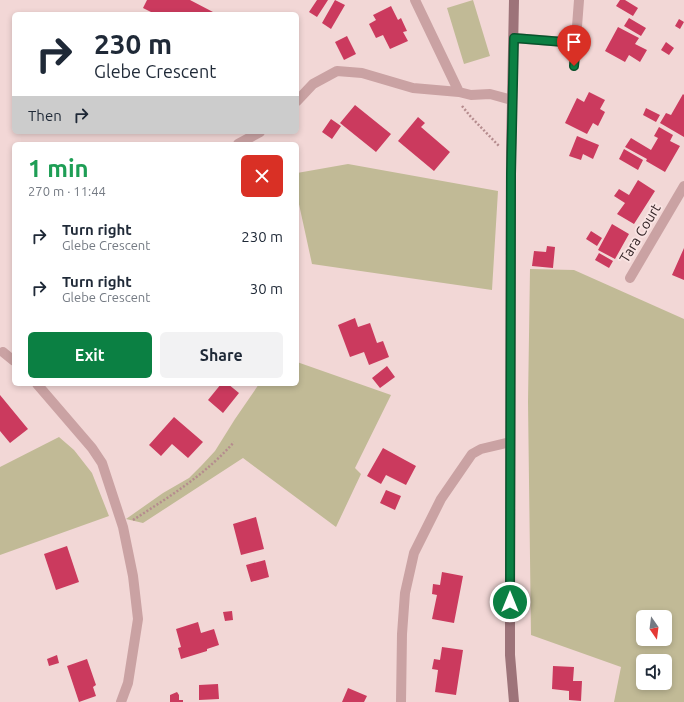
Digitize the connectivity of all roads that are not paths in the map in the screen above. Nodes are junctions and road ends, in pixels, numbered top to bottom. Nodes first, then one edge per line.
1 (415, 0) edge
2 (514, 0) edge
3 (579, 0) edge
4 (514, 38) junction
5 (576, 43) junction
6 (574, 66) dead end
7 (459, 92) junction
8 (299, 99) edge
9 (512, 100) junction
10 (256, 134) edge
11 (242, 142) edge
12 (684, 186) edge
13 (674, 203) junction
14 (684, 207) edge
15 (630, 278) dead end
16 (3, 352) dead end
17 (12, 359) edge
18 (39, 386) edge
19 (510, 442) junction
20 (121, 702) edge
21 (400, 702) edge
22 (514, 702) edge

1 - 7 street
2 - 4 main road
3 - 5 street
4 - 5 street
4 - 9 main road
5 - 6 street
7 - 8 street
7 - 9 street
9 - 19 main road
10 - 11 street
12 - 13 street, Tara Court
13 - 14 street, Tara Court
13 - 15 street, Tara Court
16 - 17 street
18 - 20 street
19 - 21 street
19 - 22 main road

